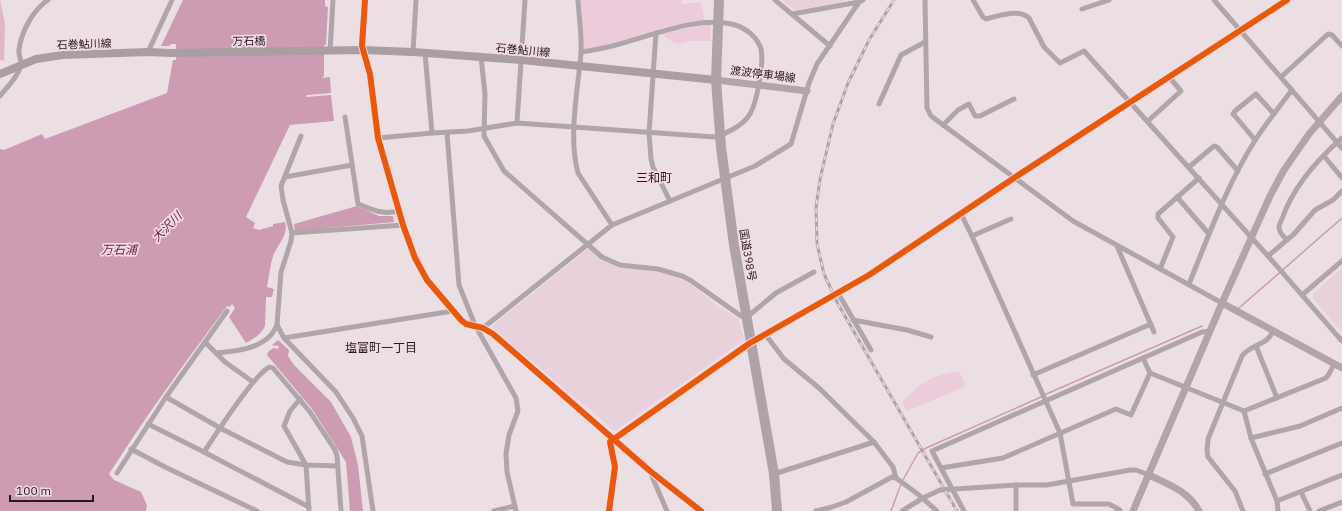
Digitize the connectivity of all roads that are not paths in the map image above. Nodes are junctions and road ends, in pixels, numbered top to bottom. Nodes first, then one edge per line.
1 (48, 0) edge
2 (172, 0) edge
3 (333, 0) edge
4 (365, 0) edge
5 (416, 0) edge
6 (525, 0) edge
7 (578, 0) edge
8 (720, 0) edge
9 (775, 0) edge
10 (925, 0) edge
11 (973, 0) edge
12 (1109, 0) edge
13 (1214, 0) edge
14 (1287, 0) edge
15 (861, 1) edge
16 (1082, 9) dead end
17 (792, 14) junction
18 (718, 23) junction
19 (1240, 30) junction
20 (656, 33) junction
21 (925, 42) junction
22 (830, 46) junction
23 (1342, 46) edge
24 (363, 50) junction
25 (328, 51) junction
26 (148, 52) junction
27 (413, 52) junction
28 (581, 52) junction
29 (172, 53) joint
30 (425, 53) junction
31 (481, 57) junction
32 (522, 60) junction
33 (22, 64) junction
34 (579, 66) junction
35 (653, 73) junction
36 (0, 74) edge
37 (1280, 76) junction
38 (1169, 77) junction
39 (716, 80) junction
40 (759, 85) junction
41 (1292, 90) junction
42 (807, 91) junction
43 (0, 96) edge
44 (1342, 96) edge
45 (1014, 99) dead end
46 (1131, 101) junction
47 (879, 104) dead end
48 (1274, 114) junction
49 (345, 117) dead end
50 (1148, 121) junction
51 (1319, 122) junction
52 (517, 123) junction
53 (943, 125) junction
54 (575, 127) junction
55 (484, 129) junction
56 (432, 133) junction
57 (446, 133) junction
58 (649, 133) junction
59 (301, 136) dead end
60 (720, 136) junction
61 (378, 138) junction
62 (1342, 138) edge
63 (1255, 140) junction
64 (1337, 143) junction
65 (1342, 148) edge
66 (1324, 156) junction
67 (352, 165) junction
68 (1189, 167) junction
69 (1238, 172) junction
70 (285, 177) junction
71 (724, 177) junction
72 (1014, 178) junction
73 (1199, 178) junction
74 (1342, 178) edge
75 (1342, 192) edge
76 (1177, 197) junction
77 (670, 201) junction
78 (1222, 205) junction
79 (399, 211) junction
80 (961, 214) junction
81 (1011, 219) dead end
82 (403, 225) junction
83 (612, 225) junction
84 (292, 233) junction
85 (1209, 234) junction
86 (972, 236) junction
87 (1251, 237) junction
88 (1287, 240) junction
89 (586, 244) junction
90 (1117, 246) junction
91 (1268, 256) junction
92 (1342, 261) edge
93 (1160, 269) junction
94 (814, 272) dead end
95 (1189, 284) junction
96 (838, 293) junction
97 (1302, 296) junction
98 (1222, 303) junction
99 (227, 311) dead end
100 (453, 311) junction
101 (747, 317) junction
102 (853, 320) junction
103 (1151, 324) junction
104 (277, 325) junction
105 (475, 325) junction
106 (483, 328) junction
107 (1210, 331) junction
108 (1273, 331) junction
109 (1154, 332) dead end
110 (765, 334) junction
111 (931, 337) dead end
112 (284, 338) junction
113 (1342, 341) edge
114 (206, 343) junction
115 (750, 343) junction
116 (1256, 346) junction
117 (871, 350) dead end
118 (216, 354) junction
119 (1143, 358) junction
120 (1334, 364) junction
121 (1342, 368) edge
122 (1150, 373) junction
123 (1033, 375) junction
124 (253, 382) junction
125 (1185, 388) junction
126 (166, 397) junction
127 (1277, 398) junction
128 (300, 399) junction
129 (1045, 402) junction
130 (1222, 402) junction
131 (1342, 408) edge
132 (1244, 411) junction
133 (148, 424) junction
134 (220, 428) junction
135 (1060, 433) junction
136 (1251, 438) junction
137 (614, 439) junction
138 (874, 442) junction
139 (1342, 443) edge
140 (131, 449) junction
141 (204, 452) junction
142 (306, 466) junction
143 (337, 466) junction
144 (941, 468) junction
145 (650, 471) junction
146 (117, 473) dead end
147 (774, 474) junction
148 (1148, 474) junction
149 (1265, 474) junction
150 (1342, 474) edge
151 (900, 481) junction
152 (1068, 481) junction
153 (1016, 485) junction
154 (952, 489) junction
155 (1301, 492) junction
156 (923, 498) junction
157 (1277, 501) junction
158 (1342, 502) edge
159 (309, 509) edge
160 (515, 509) edge
161 (1328, 510) edge
162 (257, 511) edge
163 (341, 511) edge
164 (373, 511) edge
165 (494, 511) edge
166 (609, 511) edge
167 (667, 511) edge
168 (701, 511) edge
169 (777, 511) edge
170 (816, 511) edge
171 (902, 511) edge
172 (937, 511) edge
173 (964, 511) edge
174 (1016, 511) edge
175 (1120, 511) edge
176 (1134, 511) edge
177 (1200, 511) edge
178 (1243, 511) edge
179 (1278, 511) edge
180 (1310, 511) edge
181 (1319, 511) edge

1 - 33 street
2 - 26 street
3 - 25 street
4 - 24 street
5 - 27 street
6 - 32 street
7 - 28 street
8 - 18 highway, 国道398号
9 - 17 street
10 - 21 street
11 - 46 street
12 - 16 street
13 - 19 street
14 - 19 street
15 - 17 street
15 - 22 street
17 - 22 street
18 - 20 street
18 - 39 highway, 国道398号
18 - 40 street
19 - 37 street
19 - 38 street
20 - 28 street
20 - 35 street
21 - 47 street
21 - 53 street
22 - 42 street
23 - 37 street
24 - 25 main road, 石巻鮎川線
24 - 27 main road, 石巻鮎川線
24 - 61 street
25 - 29 main road, 万石橋
26 - 29 main road, 石巻鮎川線
26 - 33 main road, 石巻鮎川線
27 - 30 main road, 石巻鮎川線
28 - 34 street
30 - 31 main road, 石巻鮎川線
30 - 56 street
31 - 32 main road, 石巻鮎川線
31 - 55 street
32 - 34 main road, 石巻鮎川線
32 - 52 street
33 - 36 main road, 石巻鮎川線
33 - 43 street
34 - 35 main road, 石巻鮎川線
34 - 54 street
35 - 39 main road, 石巻鮎川線
35 - 58 street
37 - 41 street
38 - 46 street
38 - 50 street
39 - 40 street, 渡波停車場線
39 - 60 highway, 国道398号
40 - 42 street, 渡波停車場線
40 - 60 street
41 - 48 street
41 - 51 street
42 - 71 street
44 - 51 street
45 - 53 street
46 - 50 street
46 - 72 street
48 - 63 street
48 - 63 street
49 - 67 street
50 - 68 street
51 - 64 street
51 - 87 street
52 - 54 street
52 - 55 street
53 - 72 street
54 - 58 street
54 - 83 street
55 - 57 street
55 - 89 street
56 - 57 street
56 - 61 street
57 - 105 street
58 - 60 street
58 - 77 street
59 - 70 street
60 - 71 highway, 国道398号
61 - 79 street
62 - 64 street
63 - 69 street
64 - 65 street
64 - 66 street
66 - 74 street
66 - 88 street
67 - 70 street
67 - 79 street
68 - 69 street
68 - 73 street
69 - 78 street
70 - 84 street
71 - 77 street
71 - 101 highway, 国道398号
72 - 80 street
72 - 90 street
73 - 76 street
73 - 78 street
75 - 88 street
76 - 85 street
76 - 93 street
77 - 83 street
78 - 85 street
78 - 87 street
79 - 82 street
80 - 86 street
80 - 96 street
81 - 86 street
82 - 84 street
82 - 100 street
83 - 89 street
84 - 104 street
85 - 95 street
86 - 123 street
87 - 91 street
87 - 98 street
88 - 91 street
89 - 101 street
89 - 106 street
90 - 93 street
90 - 103 street
91 - 97 street
92 - 97 street
93 - 95 street
94 - 101 street
95 - 98 street
96 - 102 street
96 - 110 street
97 - 113 street
98 - 107 street
98 - 108 street
99 - 114 street
100 - 105 street
100 - 112 street
101 - 115 highway, 国道398号
102 - 111 street
102 - 117 street
103 - 109 street
103 - 123 street
104 - 112 street
104 - 118 street
105 - 106 street
105 - 160 street
106 - 137 street
107 - 119 street
107 - 125 street
108 - 116 street
108 - 120 street
110 - 115 street
110 - 138 street
112 - 164 street
114 - 118 street
114 - 126 street
115 - 137 street
115 - 147 highway, 国道398号
116 - 127 street
116 - 130 street
118 - 124 street
119 - 122 street
119 - 129 street
120 - 121 street
120 - 127 street
122 - 125 street
122 - 135 street
123 - 129 street
124 - 128 street
124 - 134 street
125 - 130 street
125 - 148 street
126 - 133 street
126 - 134 street
127 - 132 street
128 - 142 street
128 - 143 street
129 - 135 street
129 - 144 street
130 - 132 street
130 - 178 street
131 - 136 street
132 - 136 street
133 - 140 street
133 - 141 street
134 - 141 street
134 - 142 street
135 - 144 street
135 - 152 street
136 - 149 street
137 - 145 street
137 - 166 street
138 - 147 street
138 - 151 street
139 - 149 street
140 - 146 street
140 - 162 street
141 - 159 street
142 - 143 street
142 - 159 street
143 - 163 street
144 - 154 street
145 - 167 street
145 - 168 street
147 - 169 highway, 国道398号
148 - 152 street
148 - 176 street
148 - 177 street
149 - 157 street
150 - 155 street
151 - 156 street
151 - 170 street
152 - 153 street
152 - 175 street
153 - 154 street
153 - 174 street
154 - 156 street
154 - 173 street
155 - 157 street
155 - 180 street
156 - 171 street
156 - 172 street
157 - 179 street
158 - 161 street
160 - 165 street
161 - 181 street

